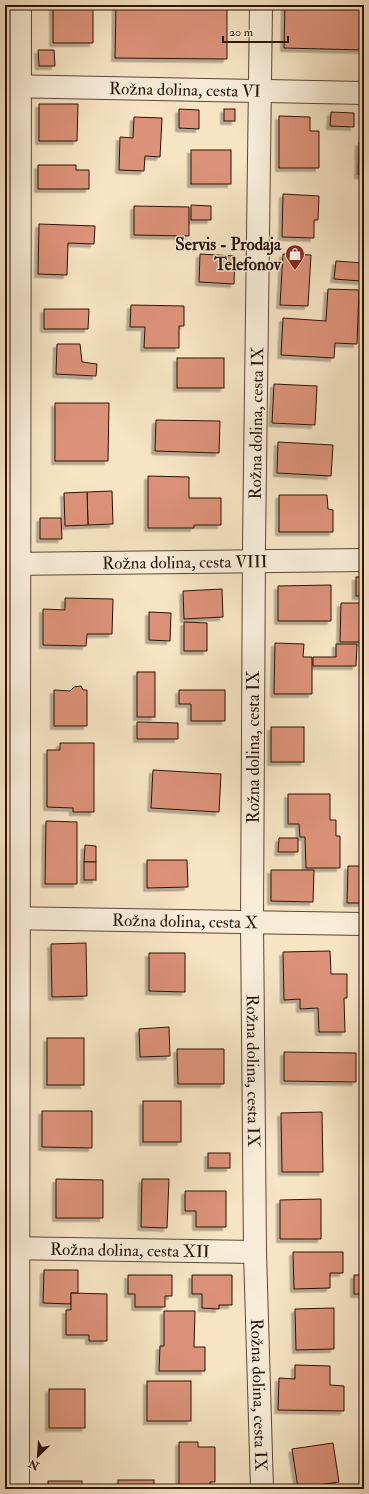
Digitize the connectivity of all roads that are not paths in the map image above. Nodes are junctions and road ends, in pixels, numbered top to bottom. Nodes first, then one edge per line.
1 (20, 5) edge
2 (261, 5) edge
3 (12, 86) edge
4 (260, 91) junction
5 (364, 93) edge
6 (364, 560) edge
7 (254, 561) junction
8 (13, 564) edge
9 (12, 918) edge
10 (252, 922) junction
11 (364, 924) edge
12 (11, 1248) edge
13 (255, 1252) junction
14 (18, 1489) edge
15 (262, 1489) edge

1 - 3 street
2 - 4 street, Rožna dolina, cesta IX
3 - 4 street, Rožna dolina, cesta VI
3 - 8 street
4 - 5 street, Rožna dolina, cesta VI
4 - 7 street, Rožna dolina, cesta IX
6 - 7 street, Rožna dolina, cesta VIII
7 - 8 street, Rožna dolina, cesta VIII
7 - 10 street, Rožna dolina, cesta IX
8 - 9 street
9 - 10 street, Rožna dolina, cesta X
9 - 12 street
10 - 11 street, Rožna dolina, cesta X
10 - 13 street, Rožna dolina, cesta IX
12 - 13 street, Rožna dolina, cesta XII
12 - 14 street
13 - 15 street, Rožna dolina, cesta IX

